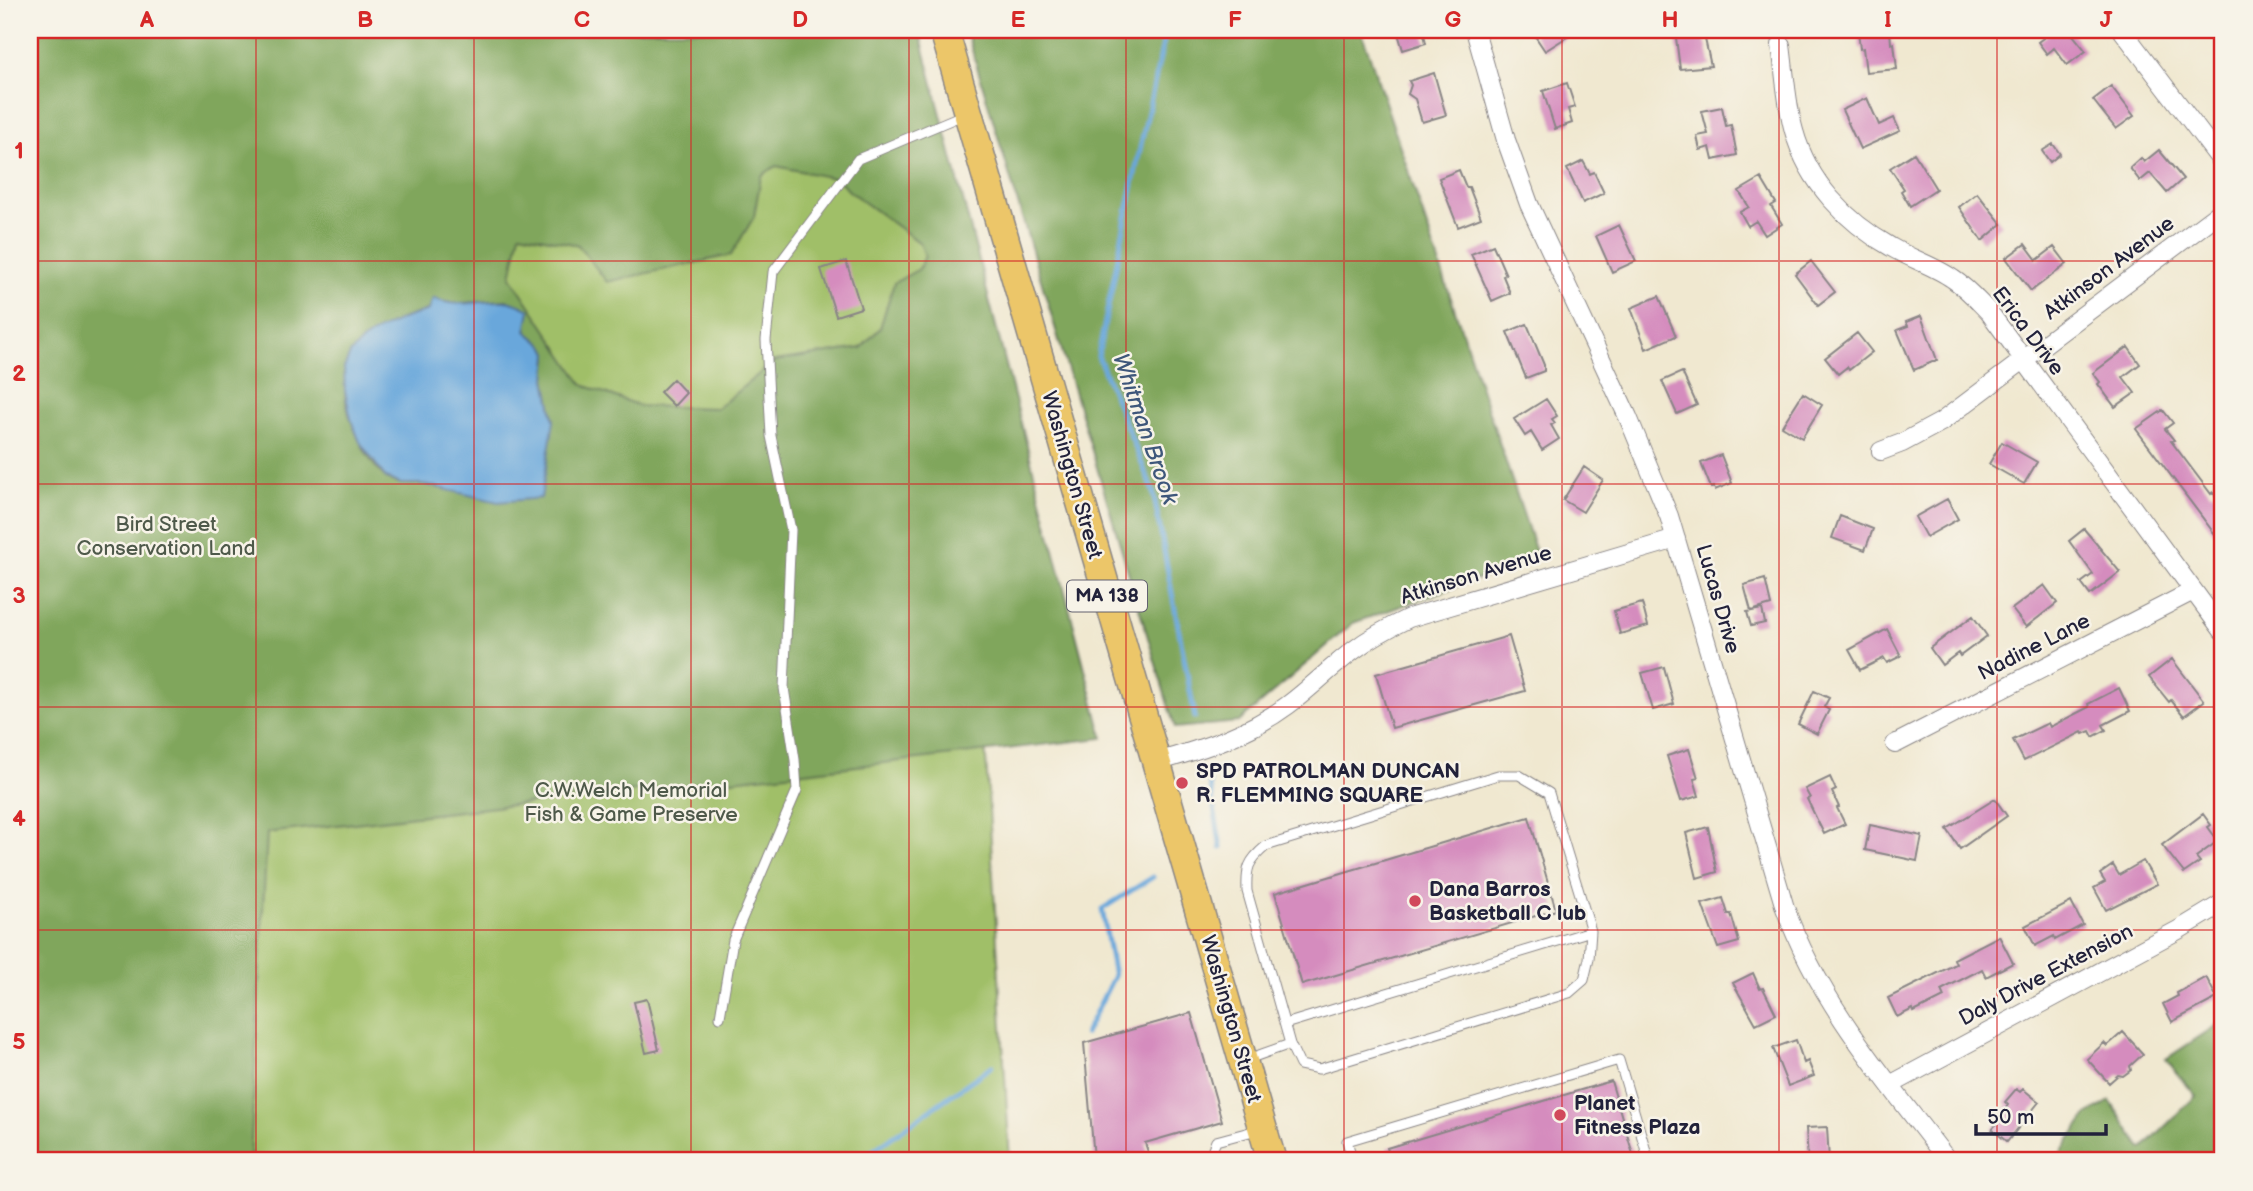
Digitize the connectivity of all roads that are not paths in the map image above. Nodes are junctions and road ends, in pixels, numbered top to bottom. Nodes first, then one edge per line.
1 (944, 30) edge
2 (1475, 30) edge
3 (2122, 30) edge
4 (1781, 45) dead end
5 (966, 113) junction
6 (2223, 163) edge
7 (2223, 210) edge
8 (2023, 361) junction
9 (1881, 451) dead end
10 (1676, 539) junction
11 (2193, 591) junction
12 (2223, 631) edge
13 (1895, 744) dead end
14 (1156, 762) junction
15 (2223, 903) edge
16 (1591, 931) junction
17 (720, 1017) dead end
18 (1285, 1024) junction
19 (1290, 1044) junction
20 (1242, 1060) junction
21 (1890, 1085) junction
22 (1262, 1128) junction
23 (1212, 1161) edge
24 (1272, 1161) edge
25 (1353, 1161) edge
26 (1649, 1161) edge
27 (1948, 1161) edge

1 - 5 main road, Washington Street / MA 138
2 - 10 street, Lucas Drive
3 - 6 street
4 - 8 street, Erica Drive
5 - 14 main road, Washington Street / MA 138
5 - 17 lane
7 - 8 street, Atkinson Avenue
8 - 9 street, Atkinson Avenue
8 - 11 street, Erica Drive
10 - 14 street, Atkinson Avenue
10 - 21 street, Lucas Drive
11 - 12 street, Erica Drive
11 - 13 street, Nadine Lane
14 - 20 main road, Washington Street / MA 138
15 - 21 street, Daly Drive Extension
16 - 18 lane
16 - 18 lane
16 - 19 lane
18 - 19 lane
19 - 20 lane
20 - 22 main road, Washington Street / MA 138
21 - 27 street, Lucas Drive
22 - 23 lane
22 - 24 main road, Washington Street / MA 138
25 - 26 lane

